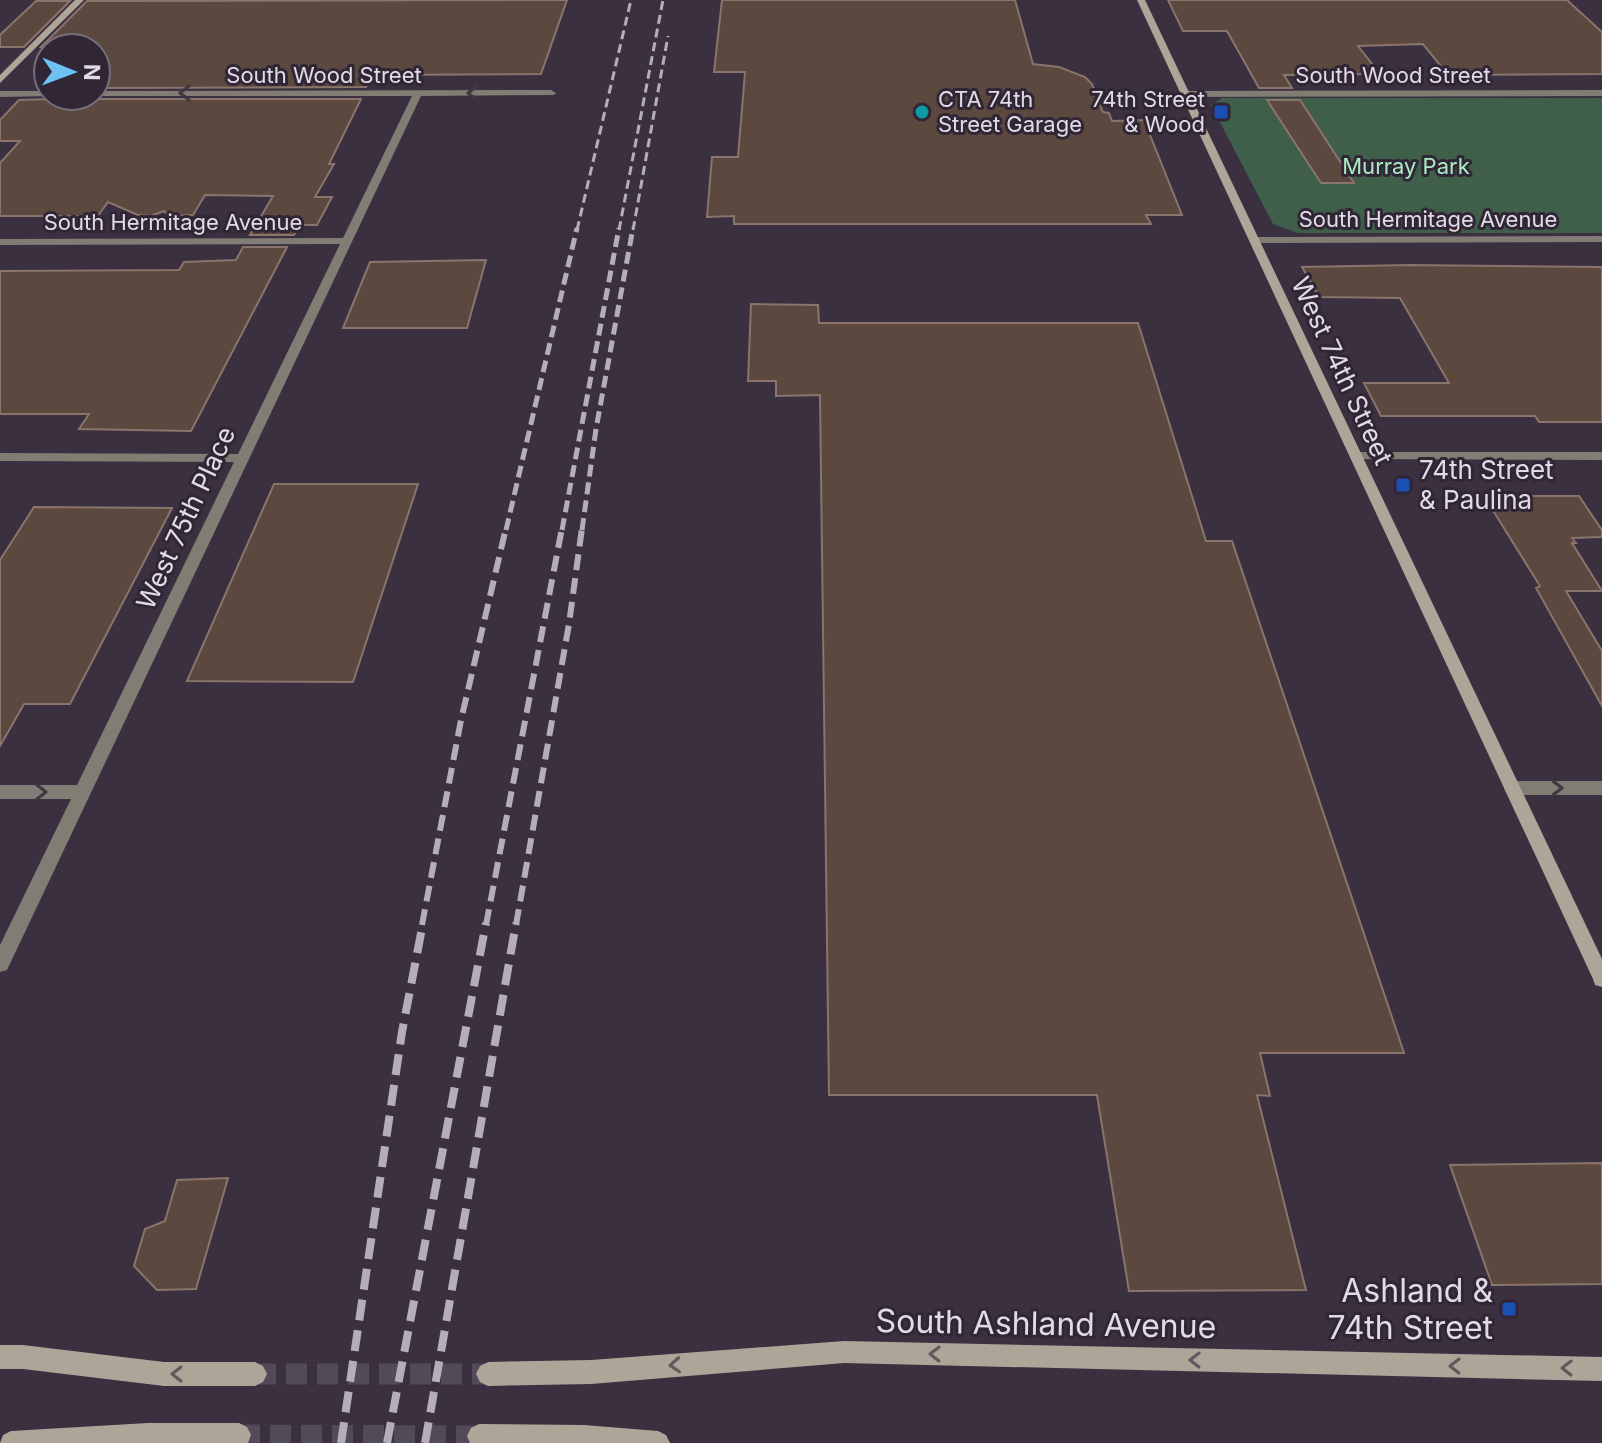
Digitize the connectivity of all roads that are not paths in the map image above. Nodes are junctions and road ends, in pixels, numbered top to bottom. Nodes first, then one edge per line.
1 (80, 0) edge
2 (1141, 0) edge
3 (0, 80) edge
4 (418, 93) junction
5 (551, 93) dead end
6 (1602, 93) edge
7 (0, 94) edge
8 (32, 94) edge
9 (112, 94) edge
10 (1185, 94) junction
11 (1602, 239) edge
12 (1254, 240) junction
13 (347, 241) junction
14 (0, 242) edge
15 (1356, 456) junction
16 (1602, 456) edge
17 (0, 457) edge
18 (241, 458) junction
19 (1512, 788) junction
20 (1602, 788) edge
21 (0, 792) edge
22 (82, 792) junction
23 (0, 964) edge
24 (1602, 979) edge
25 (0, 1357) edge
26 (1602, 1369) edge
27 (255, 1374) tunnel mouth
28 (488, 1374) tunnel mouth
29 (239, 1435) dead end
30 (479, 1436) dead end
31 (11, 1443) edge
32 (658, 1443) edge

1 - 3 street
2 - 10 street, West 74th Street
5 -> 4 street, South Wood Street
4 -> 9 street, South Wood Street
4 - 13 street, West 75th Place
6 - 10 street, South Wood Street
7 - 8 street
10 - 12 street, West 74th Street
11 - 12 street, South Hermitage Avenue
12 - 15 street, West 74th Street
13 - 14 street, South Hermitage Avenue
13 - 18 street, West 75th Place
15 - 16 street
15 - 19 street, West 74th Street
17 - 18 street
18 - 22 street, West 75th Place
19 -> 20 street
19 - 24 street, West 74th Street
21 -> 22 street
22 - 23 street, West 75th Place
27 -> 25 street
26 -> 28 street, South Ashland Avenue
29 - 31 street
30 - 32 street

